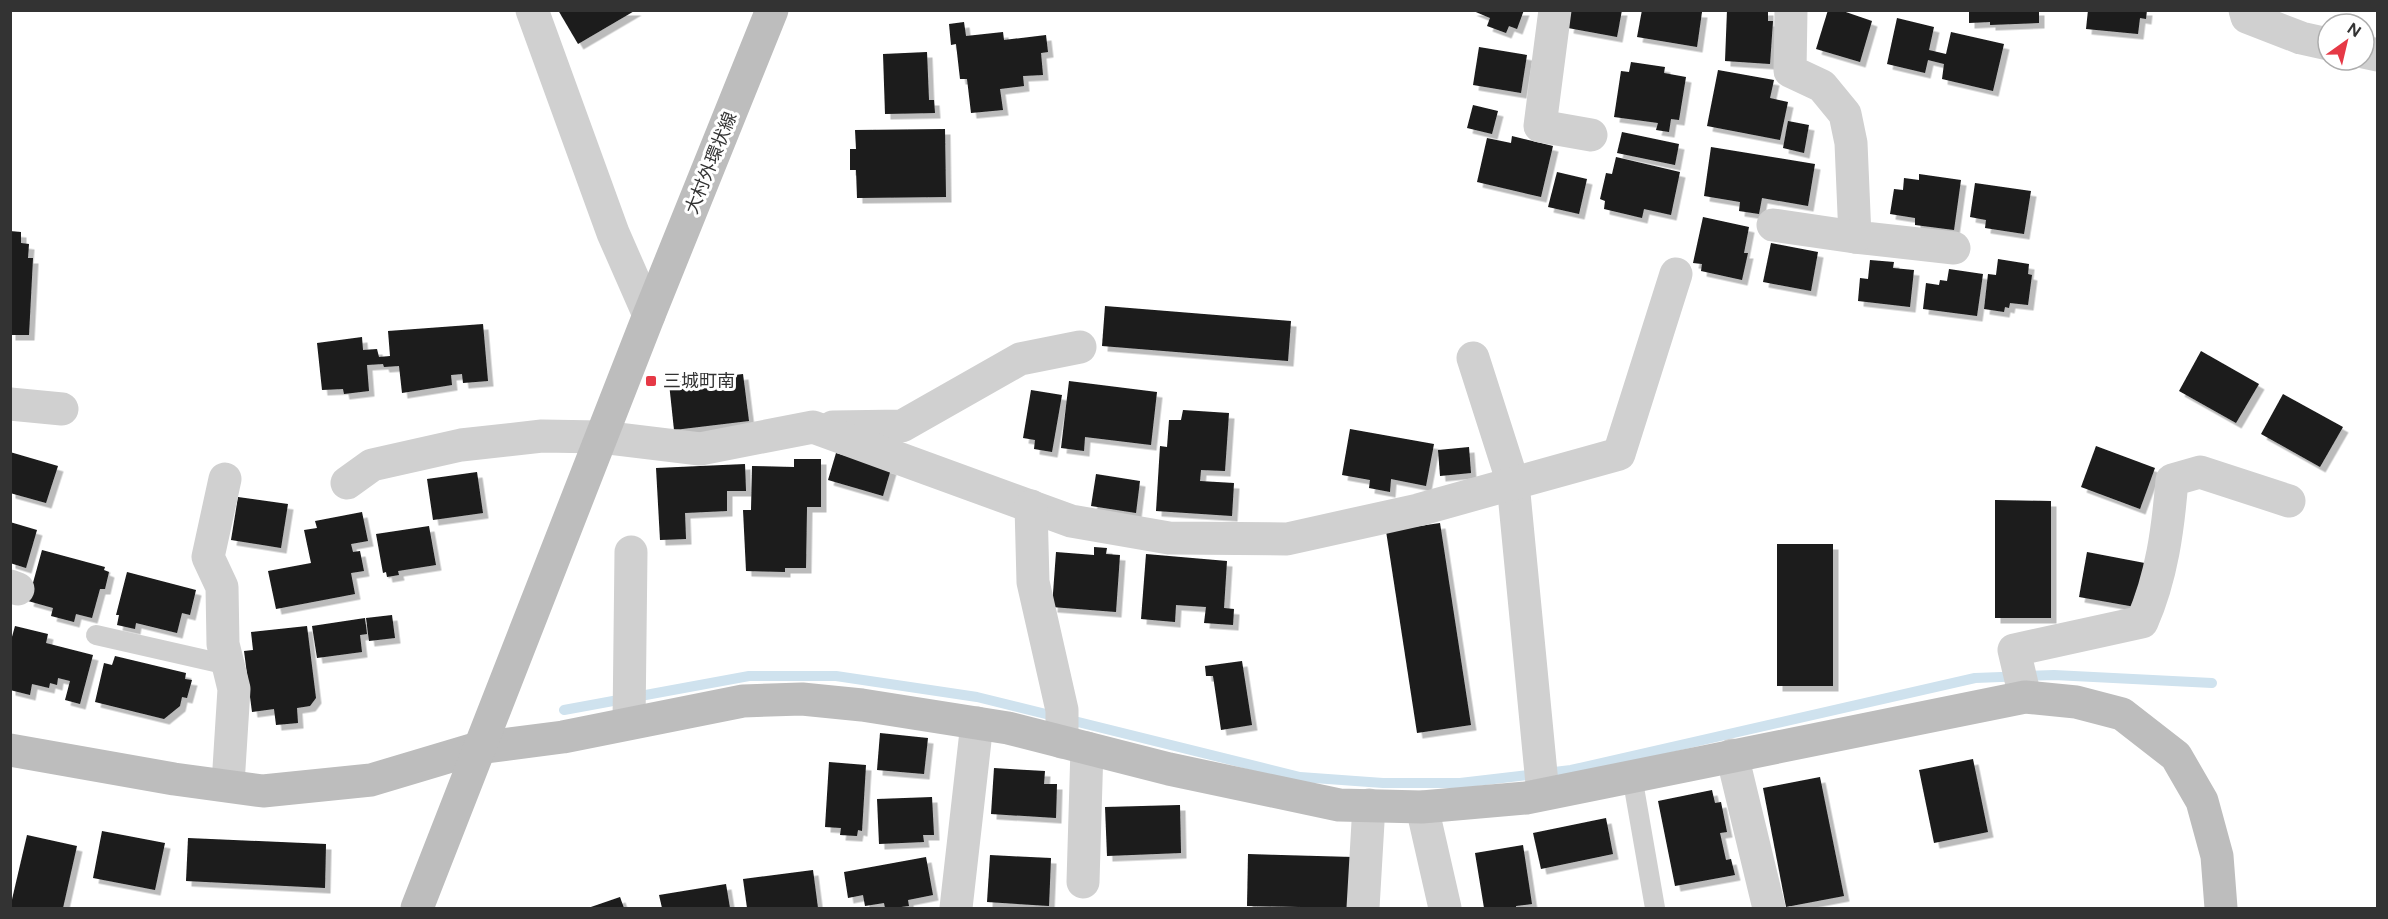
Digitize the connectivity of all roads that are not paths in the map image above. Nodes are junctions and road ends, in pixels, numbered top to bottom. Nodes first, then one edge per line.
1 (532, 10) edge
2 (772, 10) edge
3 (1555, 10) edge
4 (1791, 10) edge
5 (2245, 10) edge
6 (2316, 41) edge
7 (1592, 135) dead end
8 (1773, 225) dead end
9 (1855, 237) junction
10 (1954, 248) dead end
11 (1676, 274) dead end
12 (649, 315) junction
13 (1080, 346) dead end
14 (1473, 358) dead end
15 (10, 404) edge
16 (62, 409) dead end
17 (813, 427) junction
18 (601, 437) junction
19 (225, 478) dead end
20 (347, 483) dead end
21 (1514, 483) junction
22 (2289, 501) dead end
23 (1031, 506) junction
24 (631, 552) dead end
25 (96, 635) dead end
26 (228, 665) junction
27 (2025, 696) junction
28 (629, 716) junction
29 (977, 723) junction
30 (1069, 735) junction
31 (478, 748) junction
32 (10, 750) edge
33 (1732, 755) junction
34 (1632, 776) junction
35 (228, 784) junction
36 (1543, 793) junction
37 (1369, 805) junction
38 (1422, 807) junction
39 (1083, 882) dead end
40 (417, 909) edge
41 (956, 909) edge
42 (1363, 909) edge
43 (1445, 909) edge
44 (1655, 909) edge
45 (1768, 909) edge
46 (2221, 909) edge

1 - 12 street
2 - 12 street, 大村外環状線
3 - 7 street
4 - 9 street
5 - 6 street
8 - 9 street
9 - 10 street
11 - 21 street
12 - 18 street, 大村外環状線
13 - 17 street
14 - 21 street
15 - 16 street
17 - 18 street
17 - 23 street
18 - 20 street
18 - 31 street, 大村外環状線
19 - 26 street
21 - 23 street
21 - 36 street
22 - 27 street
23 - 30 street
24 - 28 street
25 - 26 lane
26 - 35 street
27 - 33 street
27 - 46 street
28 - 29 street
28 - 31 street
29 - 30 street
29 - 41 street
30 - 37 street
30 - 39 street
31 - 35 street
31 - 40 street, 大村外環状線
32 - 35 street
33 - 34 street
33 - 45 street
34 - 36 street
34 - 44 lane
36 - 38 street
37 - 38 street
37 - 42 street
38 - 43 street

